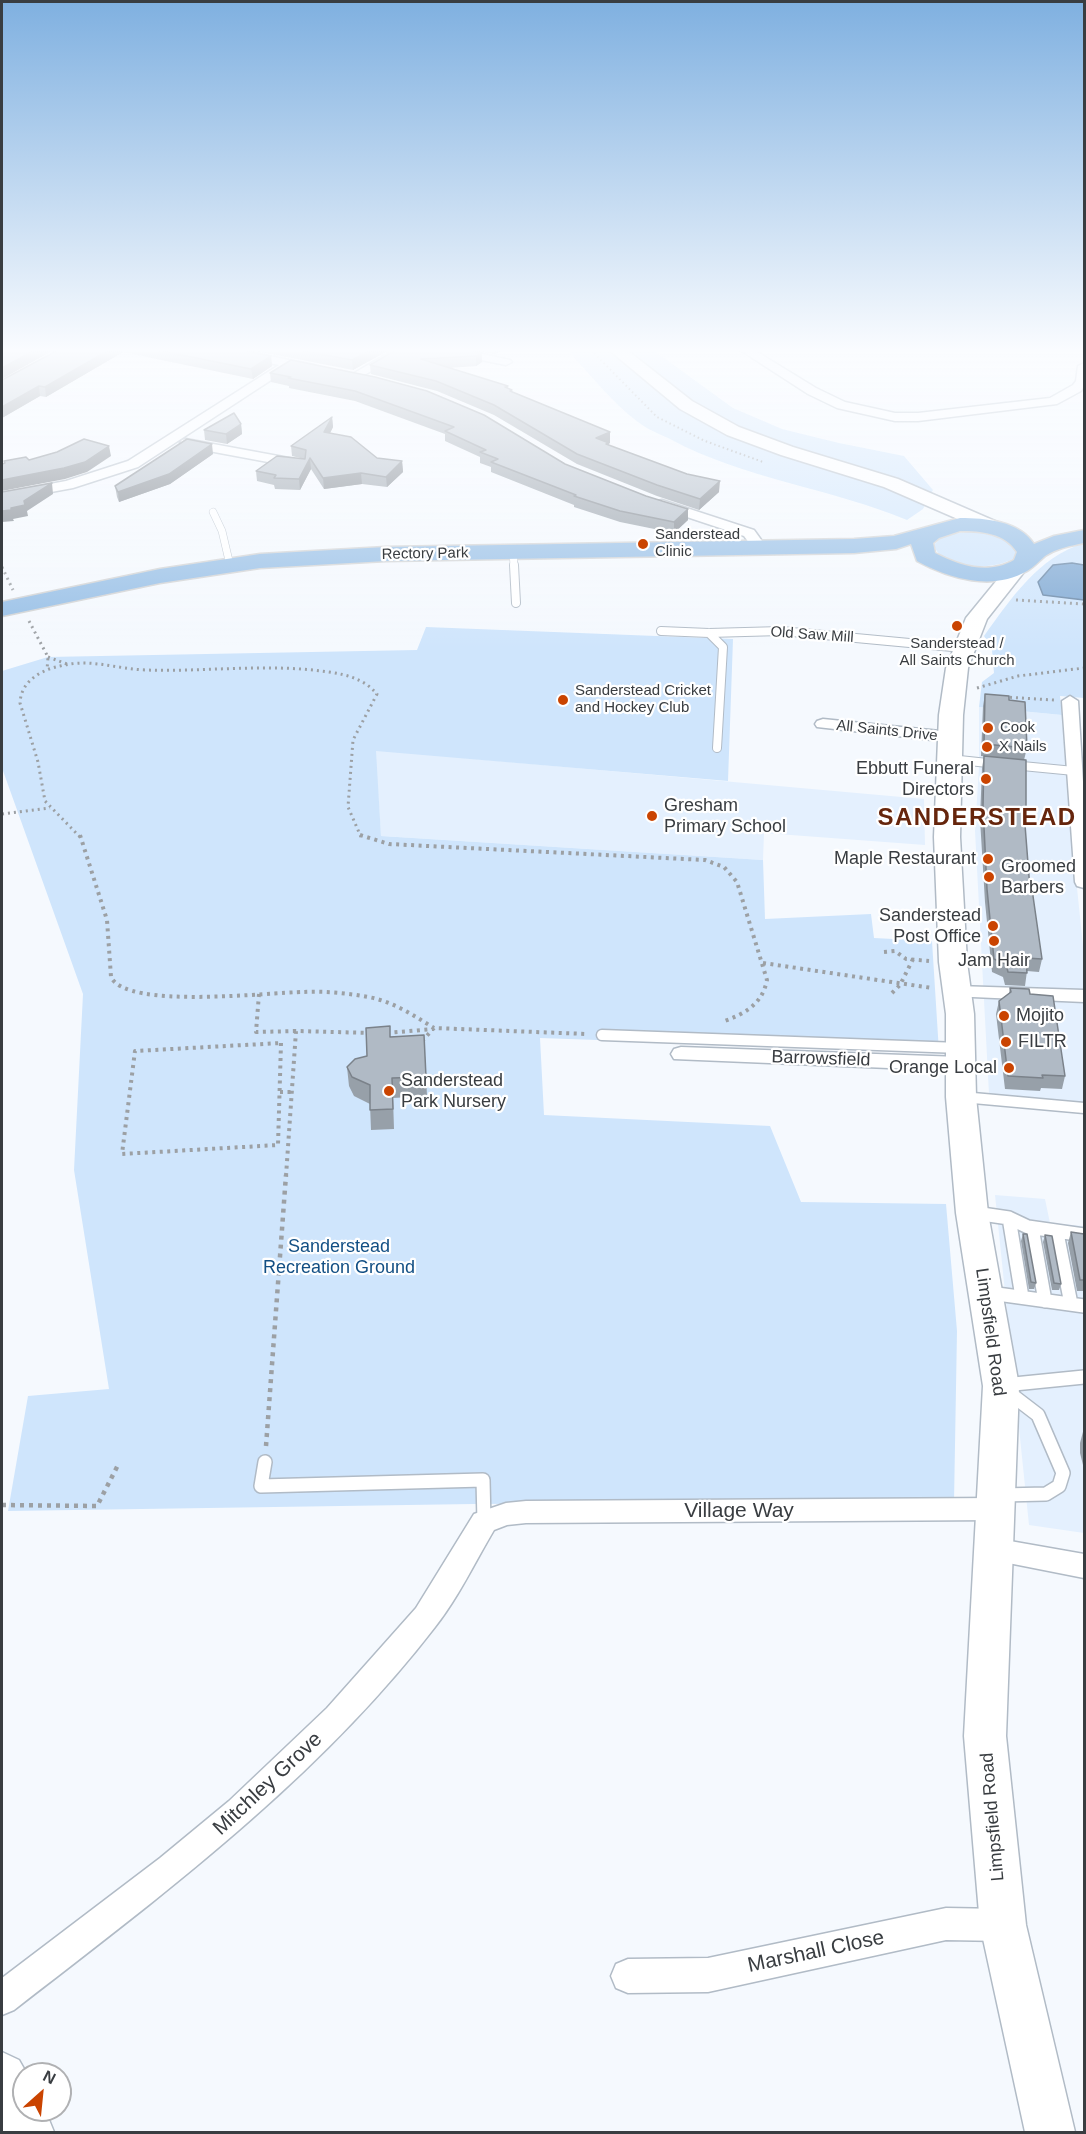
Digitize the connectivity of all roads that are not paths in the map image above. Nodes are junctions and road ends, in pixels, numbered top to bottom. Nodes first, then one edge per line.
1 (157, 450) edge
2 (223, 450) edge
3 (783, 450) edge
4 (300, 464) edge
5 (2, 497) edge
6 (926, 497) junction
7 (651, 501) edge
8 (213, 512) dead end
9 (935, 530) junction
10 (1004, 531) junction
11 (1084, 535) edge
12 (854, 546) junction
13 (760, 548) junction
14 (513, 552) junction
15 (230, 565) junction
16 (1021, 565) junction
17 (943, 566) junction
18 (516, 603) dead end
19 (989, 603) junction
20 (11, 607) edge
21 (661, 631) dead end
22 (709, 633) junction
23 (963, 648) junction
24 (1070, 701) road end
25 (823, 725) dead end
26 (717, 748) dead end
27 (950, 748) junction
28 (1074, 771) junction
29 (1084, 882) edge
30 (957, 992) junction
31 (1084, 996) edge
32 (602, 1035) road end
33 (681, 1054) dead end
34 (961, 1056) junction
35 (961, 1097) junction
36 (1084, 1108) edge
37 (972, 1213) junction
38 (1009, 1218) junction
39 (1032, 1228) junction
40 (1057, 1233) junction
41 (1084, 1235) edge
42 (984, 1292) junction
43 (1022, 1298) junction
44 (1045, 1301) junction
45 (1071, 1304) junction
46 (1084, 1306) edge
47 (1084, 1377) edge
48 (1001, 1386) junction
49 (265, 1462) road end
50 (995, 1518) junction
51 (484, 1522) junction
52 (1084, 1566) edge
53 (1003, 1925) junction
54 (628, 1976) dead end
55 (2, 1998) edge
56 (2, 2077) edge
57 (29, 2133) edge
58 (1050, 2133) edge

1 - 5 street
2 - 4 street
3 - 6 main road
6 - 9 main road
6 - 10 main road
7 - 13 street
8 - 15 lane
9 - 10 main road, Rectory Park
9 - 12 main road, Rectory Park
9 - 17 main road
10 - 11 main road, Rectory Park
10 - 16 main road
11 - 16 main road
12 - 13 main road, Rectory Park
12 - 17 main road, Rectory Park
13 - 14 main road, Rectory Park
14 - 15 main road, Rectory Park
14 - 18 lane
15 - 20 main road, Rectory Park
16 - 17 main road, Rectory Park
16 - 19 main road, Limpsfield Road
17 - 19 main road
19 - 23 main road, Limpsfield Road
21 - 22 lane, Old Saw Mill
22 - 23 lane, Old Saw Mill
22 - 26 lane
23 - 27 main road, Limpsfield Road
24 - 28 street
25 - 27 street, All Saints Drive
27 - 28 lane
27 - 30 main road, Limpsfield Road
28 - 29 street
30 - 31 street
30 - 34 main road, Limpsfield Road
32 - 34 lane
33 - 34 street, Barrowsfield
34 - 35 main road, Limpsfield Road
35 - 36 lane
35 - 37 main road, Limpsfield Road
37 - 38 lane
37 - 42 main road, Limpsfield Road
38 - 39 lane
38 - 43 lane
39 - 40 lane
39 - 44 lane
40 - 41 lane
40 - 45 lane
42 - 43 lane
42 - 48 main road, Limpsfield Road
43 - 44 lane
44 - 45 lane
45 - 46 lane
47 - 48 lane
48 - 50 main road, Limpsfield Road
48 - 50 lane
49 - 51 lane
50 - 51 street, Village Way
50 - 52 street, Village Way
50 - 53 main road, Limpsfield Road
51 - 55 street, Mitchley Grove
53 - 54 street, Marshall Close
53 - 58 main road, Limpsfield Road
56 - 57 main road

